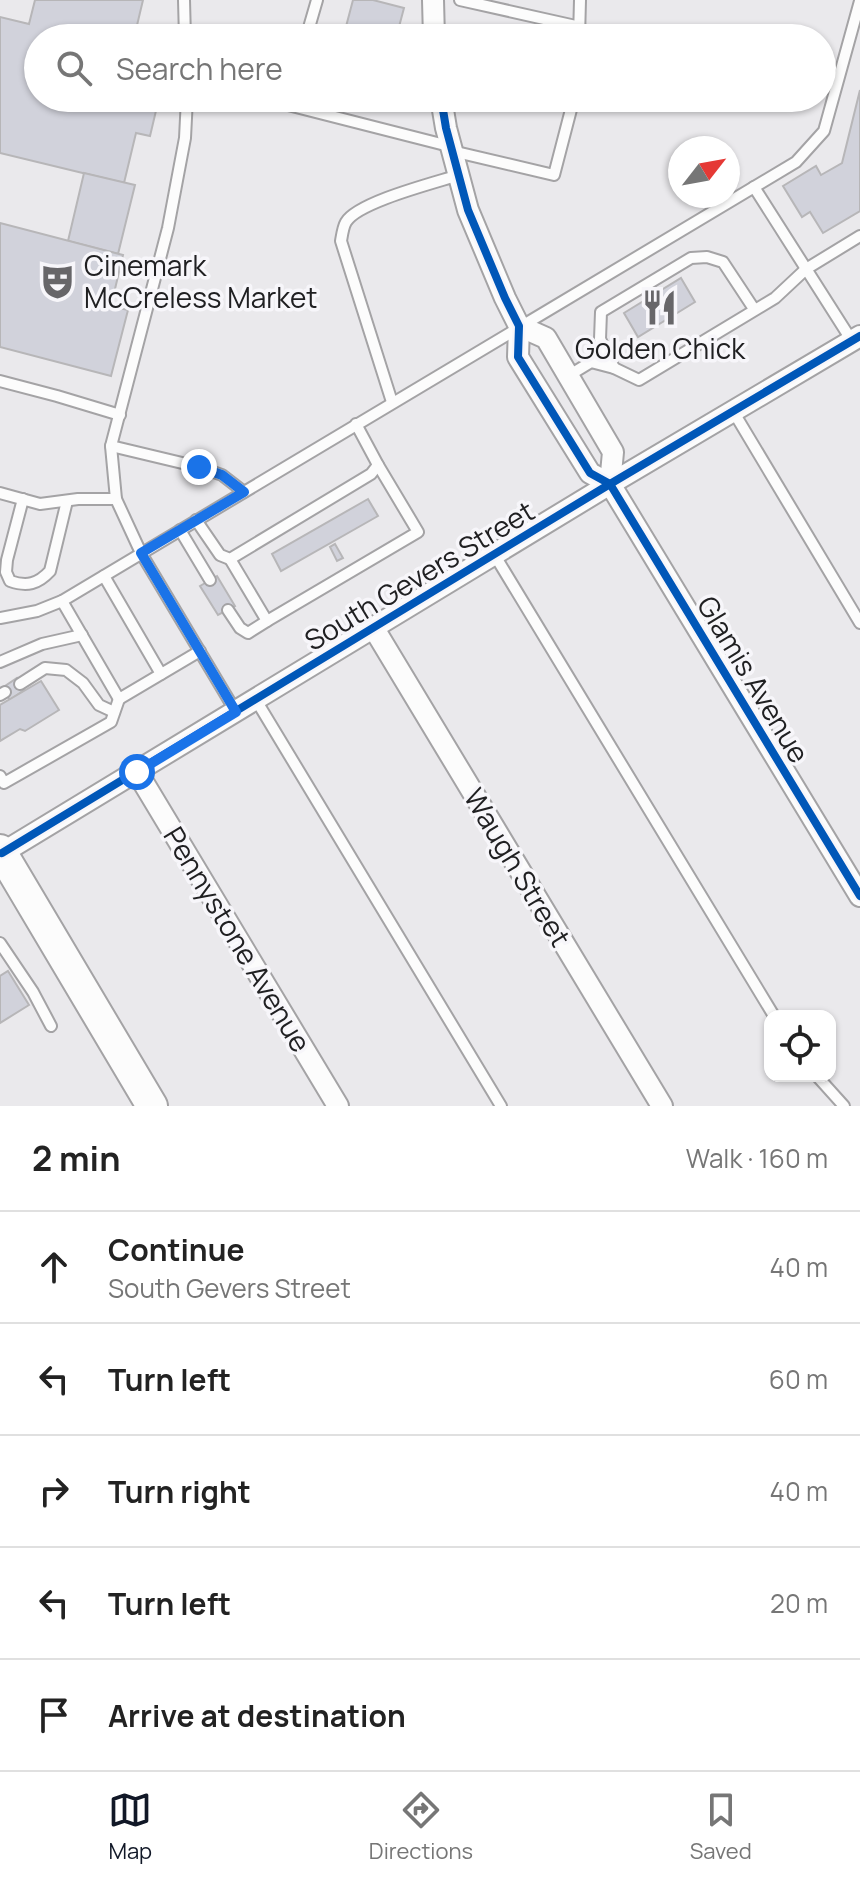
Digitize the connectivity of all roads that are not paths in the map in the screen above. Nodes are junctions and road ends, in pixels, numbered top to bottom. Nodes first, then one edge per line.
1 (184, 0) edge
2 (317, 0) edge
3 (433, 0) edge
4 (460, 0) edge
5 (580, 0) edge
6 (860, 1) edge
7 (185, 24) edge
8 (310, 24) edge
9 (434, 24) edge
10 (547, 24) edge
11 (580, 24) edge
12 (836, 88) edge
13 (186, 112) edge
14 (315, 112) edge
15 (444, 112) edge
16 (570, 112) edge
17 (829, 112) edge
18 (451, 148) junction
19 (459, 175) junction
20 (754, 187) junction
21 (860, 236) edge
22 (806, 269) junction
23 (754, 309) junction
24 (519, 326) junction
25 (857, 344) edge
26 (614, 368) junction
27 (568, 376) junction
28 (0, 381) edge
29 (392, 402) junction
30 (733, 411) junction
31 (120, 415) junction
32 (356, 424) junction
33 (111, 446) junction
34 (378, 465) junction
35 (610, 484) junction
36 (244, 492) junction
37 (0, 493) edge
38 (23, 499) junction
39 (116, 499) junction
40 (67, 501) junction
41 (196, 520) junction
42 (180, 530) junction
43 (141, 553) junction
44 (494, 554) junction
45 (230, 559) junction
46 (104, 576) junction
47 (210, 580) dead end
48 (62, 601) junction
49 (228, 610) dead end
50 (0, 618) edge
51 (267, 621) junction
52 (860, 623) edge
53 (373, 627) junction
54 (82, 635) junction
55 (200, 651) junction
56 (0, 662) edge
57 (161, 674) junction
58 (20, 684) dead end
59 (119, 699) junction
60 (256, 700) junction
61 (114, 712) junction
62 (236, 712) junction
63 (137, 772) junction
64 (2, 780) edge
65 (3, 861) edge
66 (860, 896) edge
67 (0, 943) edge
68 (770, 1010) edge
69 (51, 1026) dead end
70 (822, 1082) edge
71 (152, 1106) edge
72 (338, 1106) edge
73 (501, 1106) edge
74 (662, 1106) edge
75 (844, 1106) edge

1 - 7 lane
2 - 8 lane
3 - 9 street
4 - 10 lane
5 - 11 lane
6 - 12 lane
13 - 31 lane
14 - 18 lane
15 - 18 street
16 - 18 lane
17 - 20 lane
18 - 19 street
19 - 24 street
19 - 29 lane
20 - 22 lane
20 - 24 lane
21 - 22 lane
22 - 23 lane
22 - 25 lane
23 - 26 lane
23 - 26 lane
24 - 27 street
24 - 29 lane
24 - 35 street
25 - 30 street, South Gevers Street
26 - 27 lane
27 - 35 street
28 - 31 lane
29 - 32 lane
30 - 35 street, South Gevers Street
30 - 52 lane
31 - 33 lane
32 - 34 lane
32 - 36 lane
33 - 36 lane
33 - 39 lane
34 - 45 lane
34 - 51 lane
35 - 44 street, South Gevers Street
35 - 66 street, Glamis Avenue
36 - 41 lane
37 - 38 lane
38 - 40 lane
38 - 40 lane
39 - 40 lane
39 - 43 lane
41 - 42 lane
41 - 45 lane
42 - 43 lane
42 - 47 lane
43 - 46 lane
43 - 55 lane
44 - 53 street, South Gevers Street
44 - 68 lane
45 - 51 lane
46 - 48 lane
46 - 57 lane
48 - 50 lane
48 - 54 lane
49 - 51 lane
53 - 60 street, South Gevers Street
53 - 74 street, Waugh Street
54 - 56 lane
54 - 59 lane
55 - 57 lane
55 - 62 lane
57 - 59 lane
58 - 61 lane
59 - 61 lane
60 - 62 street, South Gevers Street
60 - 73 lane
61 - 64 lane
62 - 63 street, South Gevers Street
63 - 65 street, South Gevers Street
63 - 72 street, Pennystone Avenue
65 - 71 main road
67 - 69 lane
70 - 75 lane

